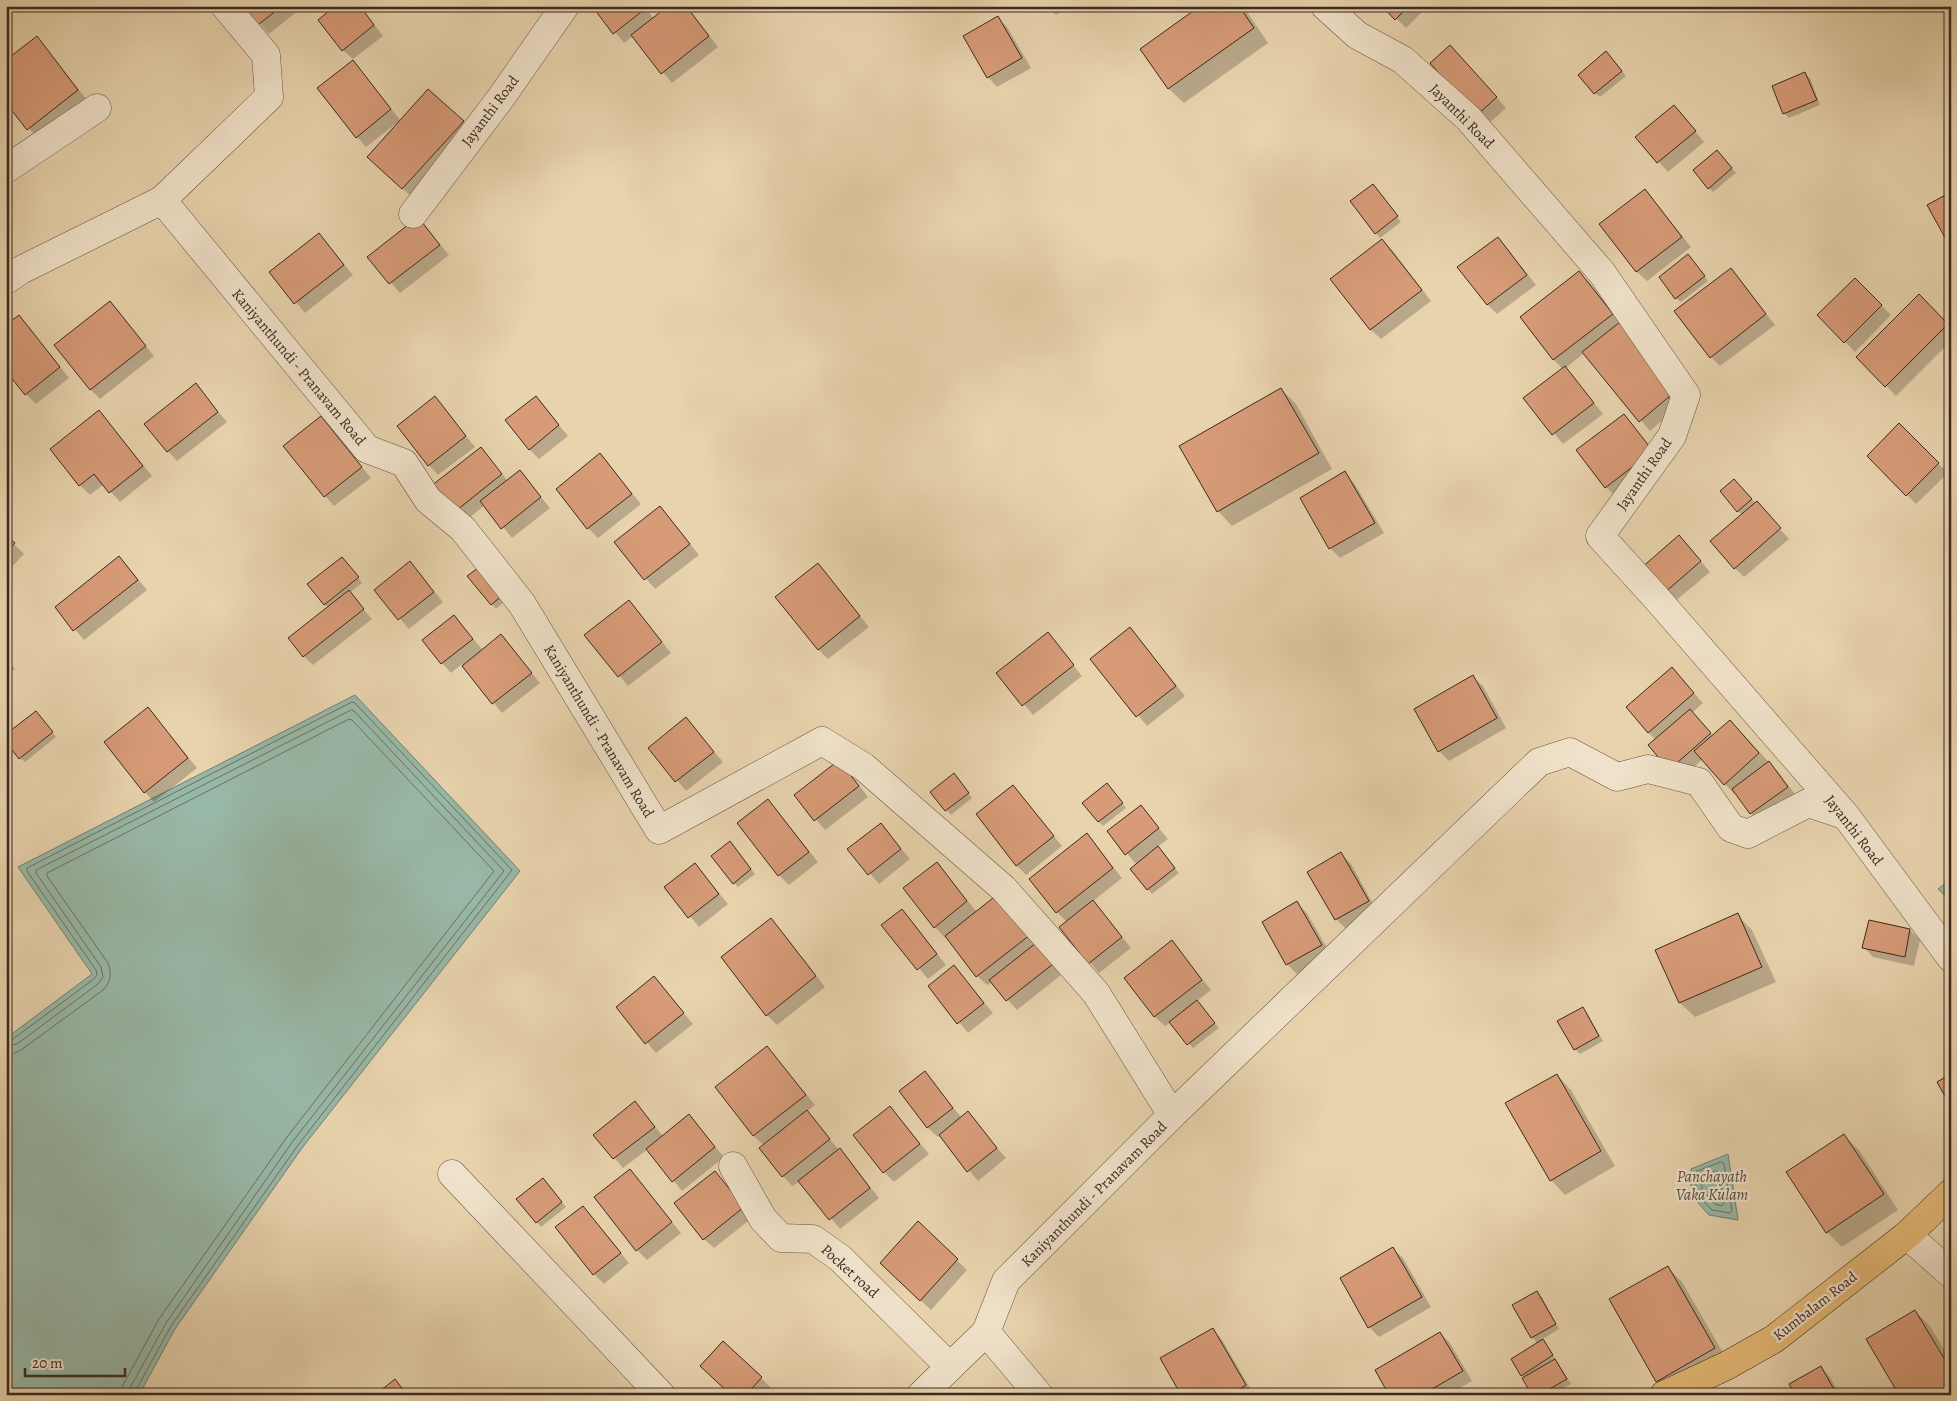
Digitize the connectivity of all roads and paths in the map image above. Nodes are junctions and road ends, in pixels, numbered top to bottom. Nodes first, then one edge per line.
1 (225, 6) edge
2 (566, 6) edge
3 (1325, 6) edge
4 (97, 108) dead end
5 (6, 169) edge
6 (162, 200) junction
7 (413, 214) dead end
8 (6, 280) edge
9 (1846, 816) junction
10 (1951, 958) edge
11 (1172, 1115) junction
12 (733, 1166) dead end
13 (452, 1174) dead end
14 (1951, 1193) edge
15 (1907, 1235) junction
16 (1951, 1274) edge
17 (986, 1332) junction
18 (950, 1367) junction
19 (1671, 1393) edge
20 (661, 1395) edge
21 (921, 1395) edge
22 (1039, 1395) edge

1 - 6 street
2 - 7 street, Jayanthi Road
3 - 9 street, Jayanthi Road
4 - 5 street
6 - 8 street
6 - 11 street, Kaniyanthundi - Pranavam Road
9 - 10 street, Jayanthi Road
9 - 11 street
11 - 17 street, Kaniyanthundi - Pranavam Road
12 - 18 street, Pocket road
13 - 20 street
14 - 15 main road, Kumbalam Road
15 - 16 street
15 - 19 main road, Kumbalam Road
17 - 18 street
17 - 22 street
18 - 21 street

